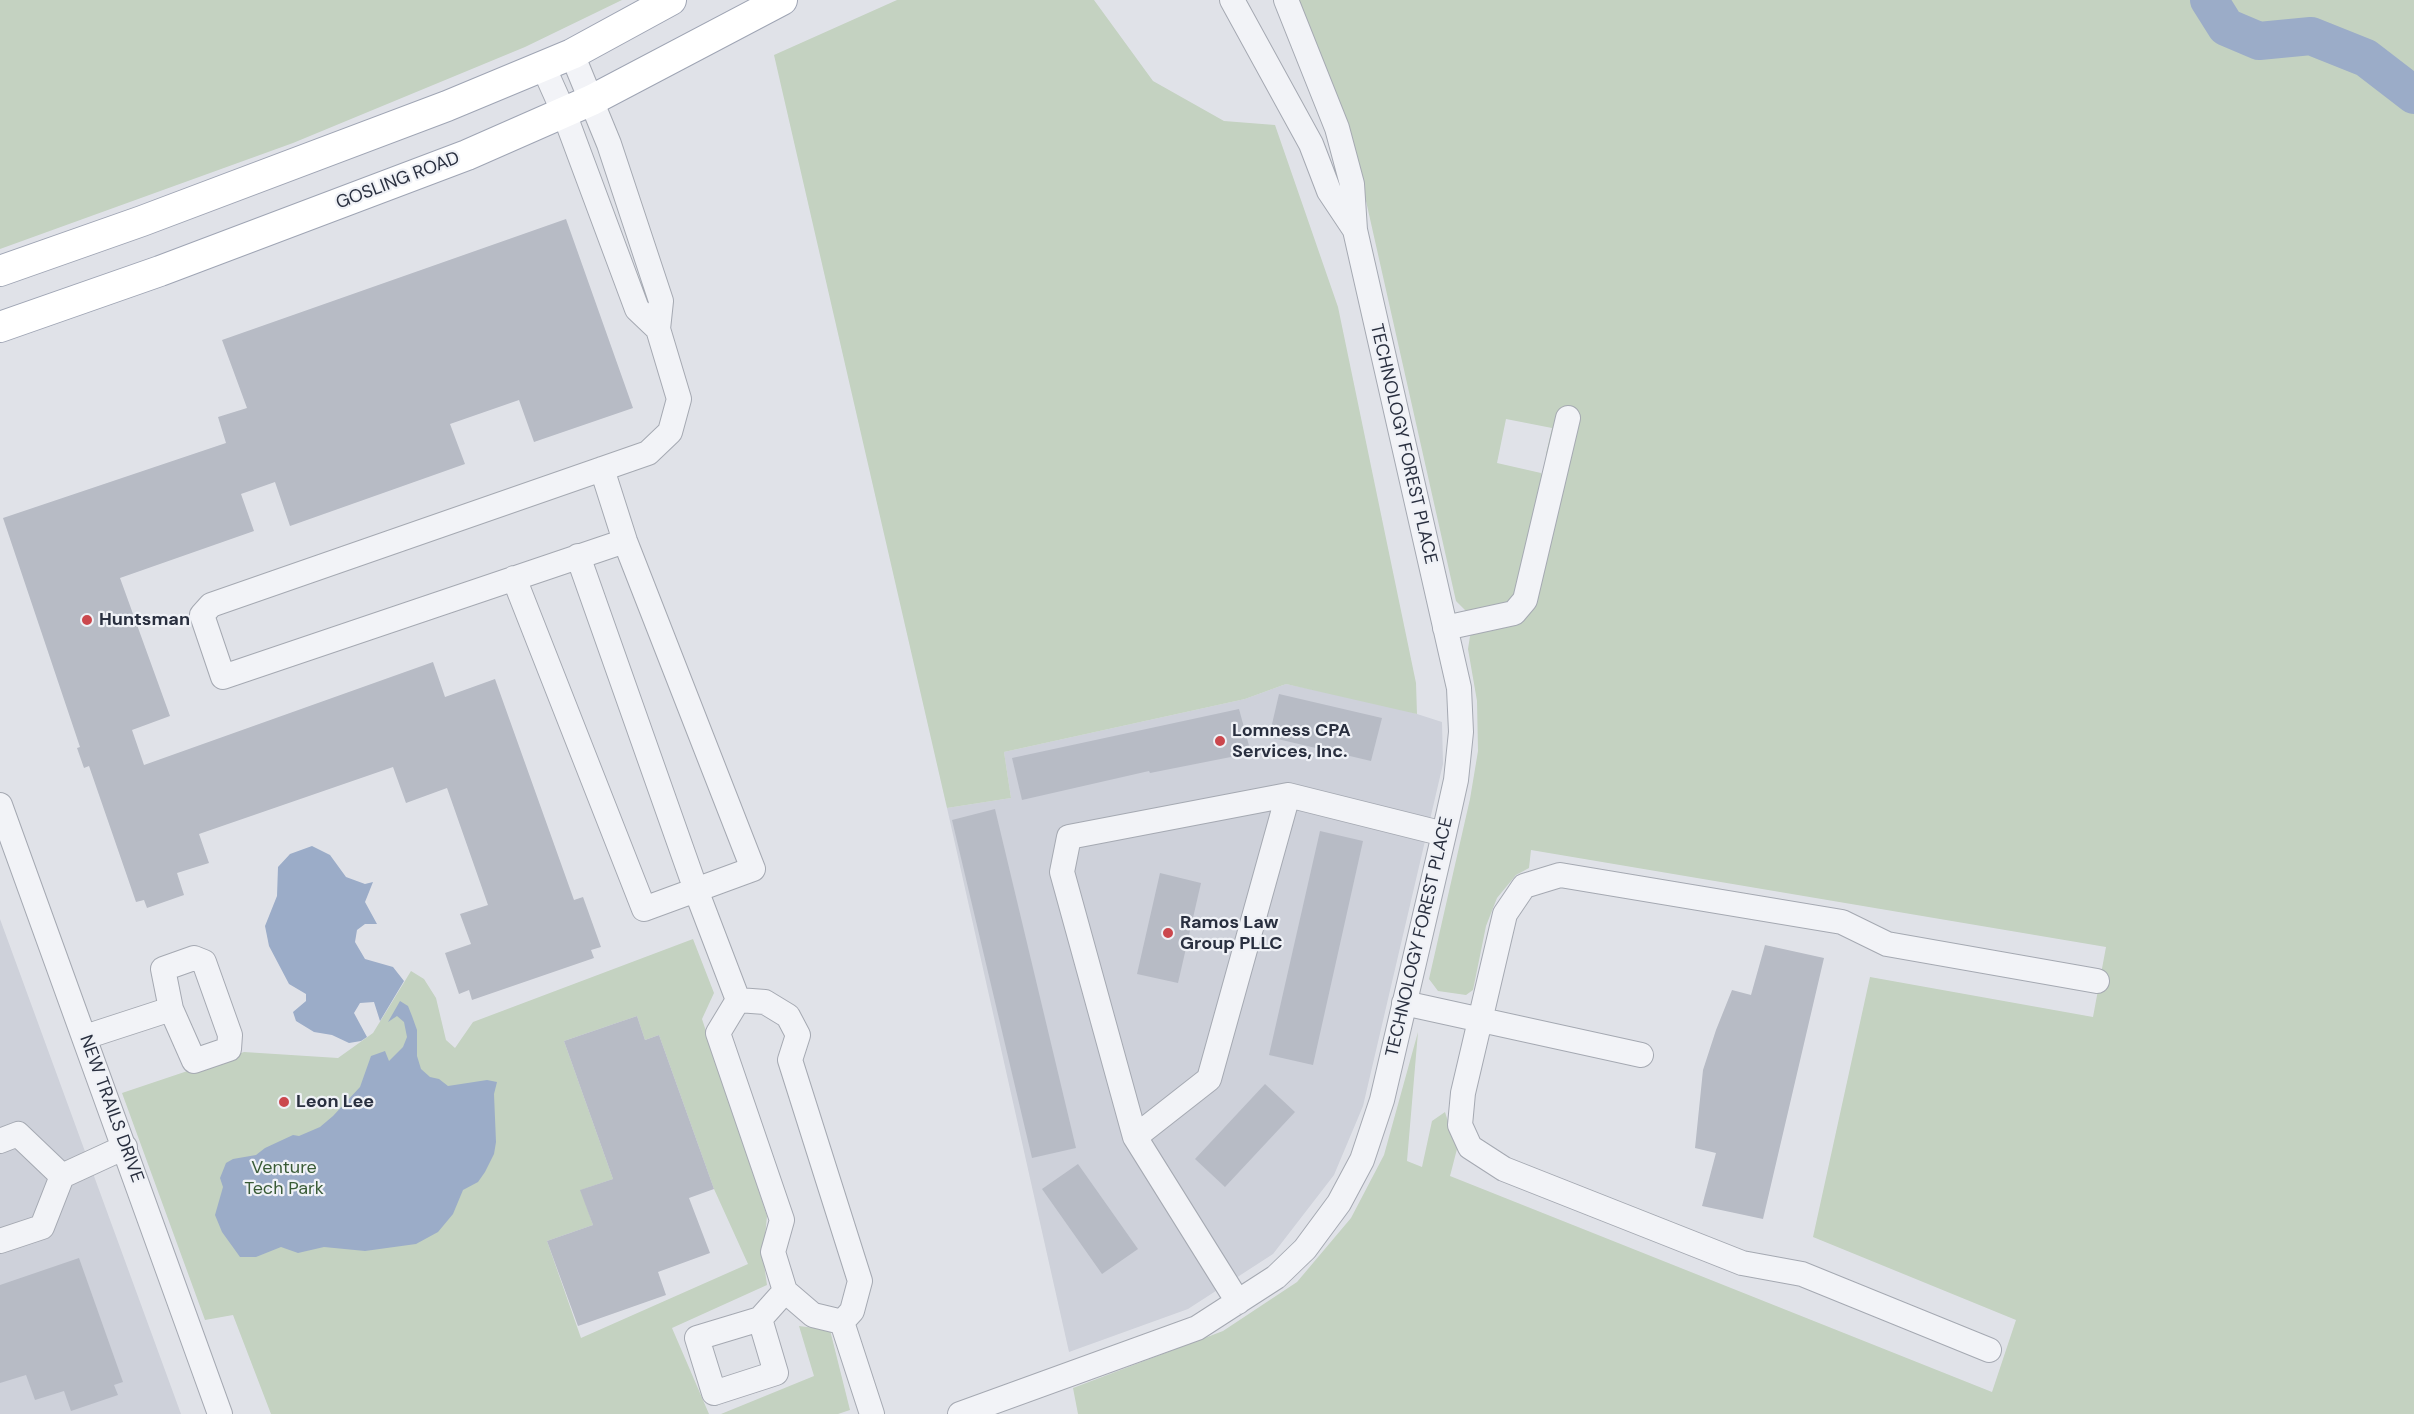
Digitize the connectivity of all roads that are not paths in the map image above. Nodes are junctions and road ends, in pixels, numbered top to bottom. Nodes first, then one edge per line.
1 (671, 0) edge
2 (782, 0) edge
3 (1232, 0) edge
4 (1286, 0) edge
5 (572, 54) junction
6 (543, 66) junction
7 (592, 100) junction
8 (564, 113) junction
9 (1355, 230) junction
10 (0, 272) edge
11 (0, 327) edge
12 (658, 329) junction
13 (1568, 418) dead end
14 (602, 469) junction
15 (625, 541) junction
16 (578, 556) junction
17 (514, 578) junction
18 (1445, 628) junction
19 (1287, 795) junction
20 (0, 805) edge
21 (1444, 834) junction
22 (696, 890) junction
23 (2097, 981) dead end
24 (738, 1000) junction
25 (1404, 1002) junction
26 (171, 1009) dead end
27 (1480, 1019) junction
28 (85, 1037) junction
29 (1641, 1055) dead end
30 (1135, 1137) junction
31 (0, 1141) edge
32 (125, 1147) junction
33 (62, 1176) junction
34 (0, 1241) edge
35 (785, 1292) junction
36 (1238, 1302) junction
37 (760, 1319) dead end
38 (842, 1322) junction
39 (1989, 1350) dead end
40 (215, 1413) edge
41 (872, 1414) edge
42 (960, 1414) edge

1 - 5 main road
2 - 7 main road, GOSLING ROAD
3 - 9 street, TECHNOLOGY FOREST PLACE
4 - 9 street, TECHNOLOGY FOREST PLACE
5 - 6 main road
5 - 7 street
6 - 8 street
6 - 10 main road
7 - 8 main road, GOSLING ROAD
7 - 12 street
8 - 11 main road, GOSLING ROAD
8 - 12 street
9 - 18 street, TECHNOLOGY FOREST PLACE
12 - 14 street
13 - 18 street
14 - 15 street
14 - 17 street
15 - 16 street
15 - 22 street
16 - 17 street
16 - 22 street
17 - 22 street
18 - 21 street, TECHNOLOGY FOREST PLACE
19 - 21 street
19 - 30 street
19 - 30 street
20 - 28 street, NEW TRAILS DRIVE
21 - 25 street, TECHNOLOGY FOREST PLACE
22 - 24 street
23 - 27 street
24 - 35 street
24 - 38 street
25 - 27 street
25 - 36 street, TECHNOLOGY FOREST PLACE
26 - 28 street
27 - 29 street
27 - 39 street
28 - 32 street, NEW TRAILS DRIVE
30 - 36 street
31 - 33 street
32 - 33 street
32 - 40 street, NEW TRAILS DRIVE
33 - 34 street
35 - 37 street
35 - 38 street
36 - 42 street, TECHNOLOGY FOREST PLACE
38 - 41 street

